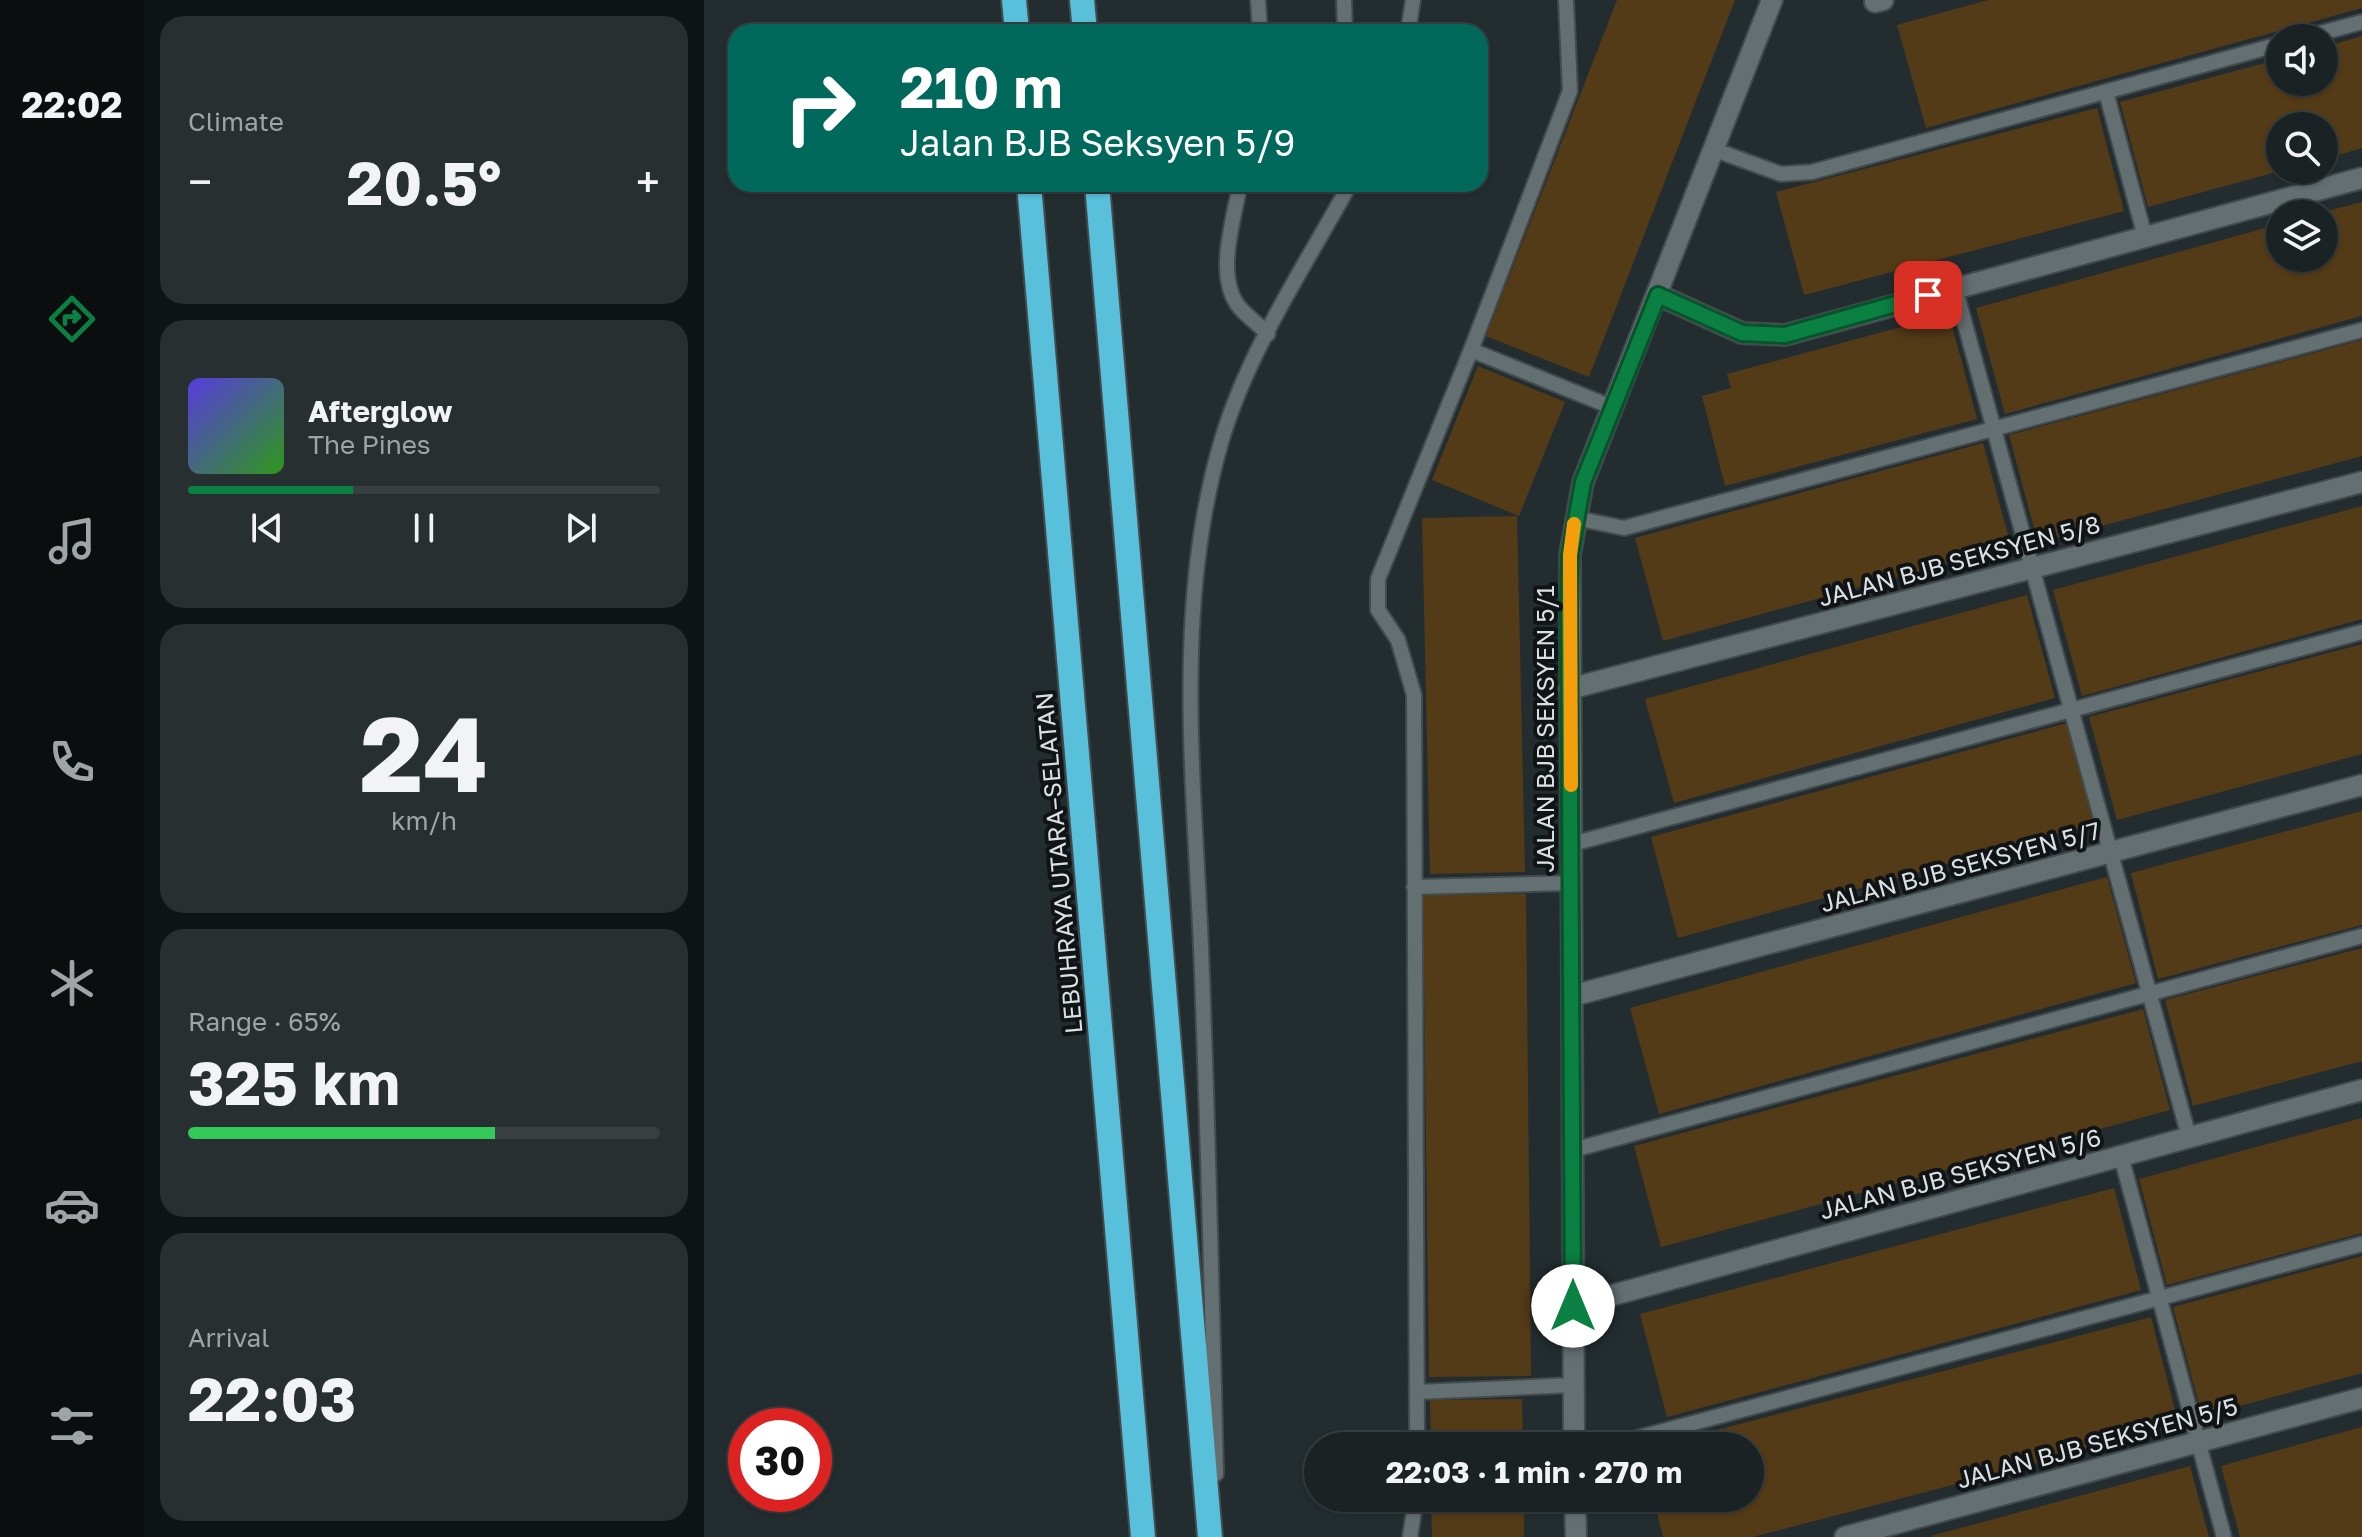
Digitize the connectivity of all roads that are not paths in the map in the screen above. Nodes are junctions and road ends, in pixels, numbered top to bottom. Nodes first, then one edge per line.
1 (1014, 0) edge
2 (1082, 0) edge
3 (1258, 0) edge
4 (1344, 0) edge
5 (1413, 0) edge
6 (1566, 0) edge
7 (1772, 0) edge
8 (2362, 22) edge
9 (1016, 24) edge
10 (1084, 24) edge
11 (1260, 24) edge
12 (1345, 24) edge
13 (1409, 24) edge
14 (2338, 29) edge
15 (2266, 48) edge
16 (2106, 92) junction
17 (1715, 150) junction
18 (2362, 178) edge
19 (1030, 192) edge
20 (1098, 192) edge
21 (1239, 192) edge
22 (1346, 192) edge
23 (2145, 237) junction
24 (1955, 288) junction
25 (1658, 295) junction
26 (2362, 330) edge
27 (1268, 334) junction
28 (1471, 350) junction
29 (1614, 408) junction
30 (1994, 429) junction
31 (2362, 482) edge
32 (1575, 518) junction
33 (2032, 568) junction
34 (2362, 632) edge
35 (1569, 689) junction
36 (2072, 710) junction
37 (2362, 785) edge
38 (1572, 844) junction
39 (2111, 852) junction
40 (1571, 883) junction
41 (1414, 887) junction
42 (2362, 936) edge
43 (2150, 994) junction
44 (1572, 996) junction
45 (2362, 1090) edge
46 (2189, 1137) junction
47 (1573, 1150) junction
48 (2121, 1156) junction
49 (2362, 1244) edge
50 (2160, 1298) junction
51 (1573, 1306) junction
52 (1574, 1385) junction
53 (1417, 1392) junction
54 (2362, 1398) edge
55 (1417, 1432) edge
56 (1574, 1432) edge
57 (1659, 1432) edge
58 (2198, 1442) junction
59 (1414, 1512) edge
60 (1575, 1512) edge
61 (1143, 1537) edge
62 (1210, 1537) edge
63 (1217, 1537) edge
64 (1410, 1537) edge
65 (1576, 1537) edge
66 (1845, 1537) edge
67 (2224, 1537) edge

1 - 9 highway
2 - 10 highway
3 - 11 lane
4 - 12 lane
5 - 13 lane
6 - 28 lane
7 - 17 street, JALAN BJB SEKSYEN 5/1
8 - 14 lane
15 - 16 lane
16 - 17 lane
16 - 23 lane
17 - 25 street, JALAN BJB SEKSYEN 5/1
18 - 23 street
19 - 61 highway, LEBUHRAYA UTARA–SELATAN
20 - 62 highway
21 - 27 lane
22 - 27 lane
23 - 24 street
24 - 25 street
24 - 30 lane
25 - 29 street, JALAN BJB SEKSYEN 5/1
26 - 30 lane
27 - 63 lane
28 - 29 lane
28 - 41 lane
29 - 32 street, JALAN BJB SEKSYEN 5/1
30 - 32 lane
30 - 33 lane
31 - 33 street, JALAN BJB SEKSYEN 5/8
32 - 35 street, JALAN BJB SEKSYEN 5/1
33 - 35 street, JALAN BJB SEKSYEN 5/8
33 - 36 lane
34 - 36 lane
35 - 38 street, JALAN BJB SEKSYEN 5/1
36 - 38 lane
36 - 39 lane
37 - 39 street, JALAN BJB SEKSYEN 5/7
38 - 40 street, JALAN BJB SEKSYEN 5/1
39 - 43 lane
39 - 44 street, JALAN BJB SEKSYEN 5/7
40 - 41 lane
40 - 44 street, JALAN BJB SEKSYEN 5/1
41 - 53 lane
42 - 43 lane
43 - 46 lane
43 - 47 lane
44 - 47 street, JALAN BJB SEKSYEN 5/1
45 - 46 street, JALAN BJB SEKSYEN 5/6
46 - 48 street, JALAN BJB SEKSYEN 5/6
47 - 51 street, JALAN BJB SEKSYEN 5/1
48 - 50 lane
48 - 51 street, JALAN BJB SEKSYEN 5/6
49 - 50 lane
50 - 57 lane
50 - 58 lane
51 - 52 street, JALAN BJB SEKSYEN 5/1
52 - 53 lane
52 - 56 street, JALAN BJB SEKSYEN 5/1
53 - 55 lane
54 - 58 street, JALAN BJB SEKSYEN 5/5
58 - 66 street, JALAN BJB SEKSYEN 5/5
58 - 67 lane
59 - 64 lane
60 - 65 street

